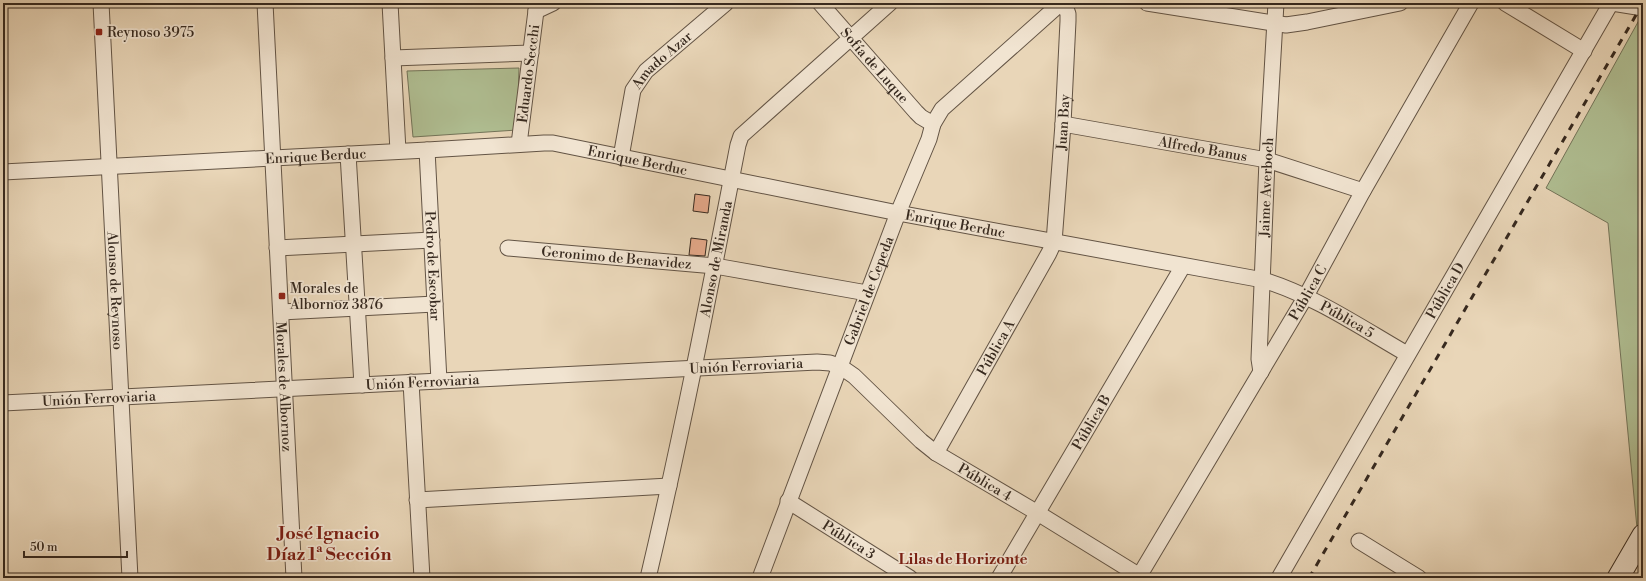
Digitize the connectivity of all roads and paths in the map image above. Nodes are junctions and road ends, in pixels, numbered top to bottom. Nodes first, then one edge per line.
1 (101, 3) edge
2 (265, 3) edge
3 (390, 3) edge
4 (553, 3) edge
5 (726, 3) edge
6 (820, 3) edge
7 (890, 3) edge
8 (1062, 3) edge
9 (1147, 3) edge
10 (1276, 3) edge
11 (1400, 3) edge
12 (1471, 3) edge
13 (1506, 3) edge
14 (1612, 3) edge
15 (536, 7) edge
16 (1643, 8) edge
17 (1275, 24) junction
18 (851, 38) junction
19 (1584, 51) junction
20 (531, 53) junction
21 (393, 58) junction
22 (933, 124) junction
23 (1063, 124) junction
24 (519, 144) junction
25 (427, 150) junction
26 (398, 151) junction
27 (348, 154) junction
28 (621, 157) junction
29 (273, 158) junction
30 (1267, 160) junction
31 (109, 166) junction
32 (3, 172) edge
33 (731, 179) junction
34 (1362, 191) junction
35 (898, 214) junction
36 (432, 240) junction
37 (1054, 242) junction
38 (354, 244) junction
39 (277, 248) junction
40 (508, 248) dead end
41 (715, 266) junction
42 (1183, 266) junction
43 (1263, 280) junction
44 (867, 293) junction
45 (1306, 296) junction
46 (435, 304) junction
47 (357, 308) junction
48 (281, 312) junction
49 (1407, 354) junction
50 (841, 367) junction
51 (694, 368) junction
52 (1261, 372) junction
53 (439, 381) junction
54 (411, 382) junction
55 (362, 385) junction
56 (285, 388) junction
57 (121, 397) junction
58 (3, 403) edge
59 (936, 453) junction
60 (669, 486) junction
61 (417, 500) junction
62 (788, 501) junction
63 (1036, 512) junction
64 (1359, 541) dead end
65 (1641, 544) edge
66 (1140, 577) edge
67 (130, 578) edge
68 (294, 578) edge
69 (422, 578) edge
70 (648, 578) edge
71 (760, 578) edge
72 (910, 578) edge
73 (999, 578) edge
74 (1279, 578) edge
75 (1419, 578) edge
76 (1618, 578) edge

1 - 31 street, Alonso de Reynoso
2 - 29 street, Morales de Albornoz
3 - 21 street
4 - 15 street
5 - 28 street, Amado Azar
6 - 18 street, Sofía de Luque
7 - 18 street, Alonso de Miranda
8 - 22 street, Gabriel de Cepeda
8 - 23 street, Juan Bay
9 - 17 street
10 - 17 street, Jaime Averboch
11 - 17 street
12 - 34 street, Pública C
13 - 19 street
14 - 16 street
14 - 19 street, Pública D
15 - 20 street, Eduardo Secchi
17 - 30 street, Jaime Averboch
18 - 22 street, Sofía de Luque
18 - 33 street, Alonso de Miranda
19 - 49 street, Pública D
20 - 21 street
20 - 24 street, Eduardo Secchi
21 - 26 street
22 - 35 street, Gabriel de Cepeda
23 - 30 street, Alfredo Banus
23 - 37 street, Juan Bay
24 - 25 street, Enrique Berduc
24 - 28 street, Enrique Berduc
25 - 26 street, Enrique Berduc
25 - 36 street, Pedro de Escobar
26 - 27 street, Enrique Berduc
27 - 29 street, Enrique Berduc
27 - 38 street
28 - 33 street, Enrique Berduc
29 - 31 street, Enrique Berduc
29 - 39 street, Morales de Albornoz
30 - 34 street, Alfredo Banus
30 - 43 street, Jaime Averboch
31 - 32 street, Enrique Berduc
31 - 57 street, Alonso de Reynoso
33 - 35 street, Enrique Berduc
33 - 41 street, Alonso de Miranda
34 - 45 street, Pública C
35 - 37 street, Enrique Berduc
35 - 44 street, Gabriel de Cepeda
36 - 38 street
36 - 46 street, Pedro de Escobar
37 - 42 street, Enrique Berduc
37 - 59 street, Pública A
38 - 39 street
38 - 47 street
39 - 48 street, Morales de Albornoz
40 - 41 street, Geronimo de Benavidez
41 - 44 street, Geronimo de Benavidez
41 - 51 street, Alonso de Miranda
42 - 43 street, Enrique Berduc
42 - 63 street, Pública B
43 - 45 street, Pública 5
43 - 52 street, Jaime Averboch
44 - 50 street, Gabriel de Cepeda
45 - 49 street, Pública 5
45 - 52 street, Pública C
46 - 47 street
46 - 53 street, Pedro de Escobar
47 - 48 street
47 - 55 street
48 - 56 street, Morales de Albornoz
49 - 74 street, Pública D
50 - 51 street, Unión Ferroviaria
50 - 59 street, Pública 4
50 - 62 street, Gabriel de Cepeda
51 - 53 street, Unión Ferroviaria
51 - 60 street, Alonso de Miranda
52 - 66 street, Pública C
53 - 54 street, Unión Ferroviaria
54 - 55 street, Unión Ferroviaria
54 - 61 street
55 - 56 street, Unión Ferroviaria
56 - 57 street, Unión Ferroviaria
56 - 68 street, Morales de Albornoz
57 - 58 street, Unión Ferroviaria
57 - 67 street, Alonso de Reynoso
59 - 63 street, Pública 4
60 - 61 street
60 - 70 street, Alonso de Miranda
61 - 69 street
62 - 71 street, Gabriel de Cepeda
62 - 72 street, Pública 3
63 - 66 street, Pública 4
63 - 73 street, Pública B
64 - 75 street
65 - 76 main road

